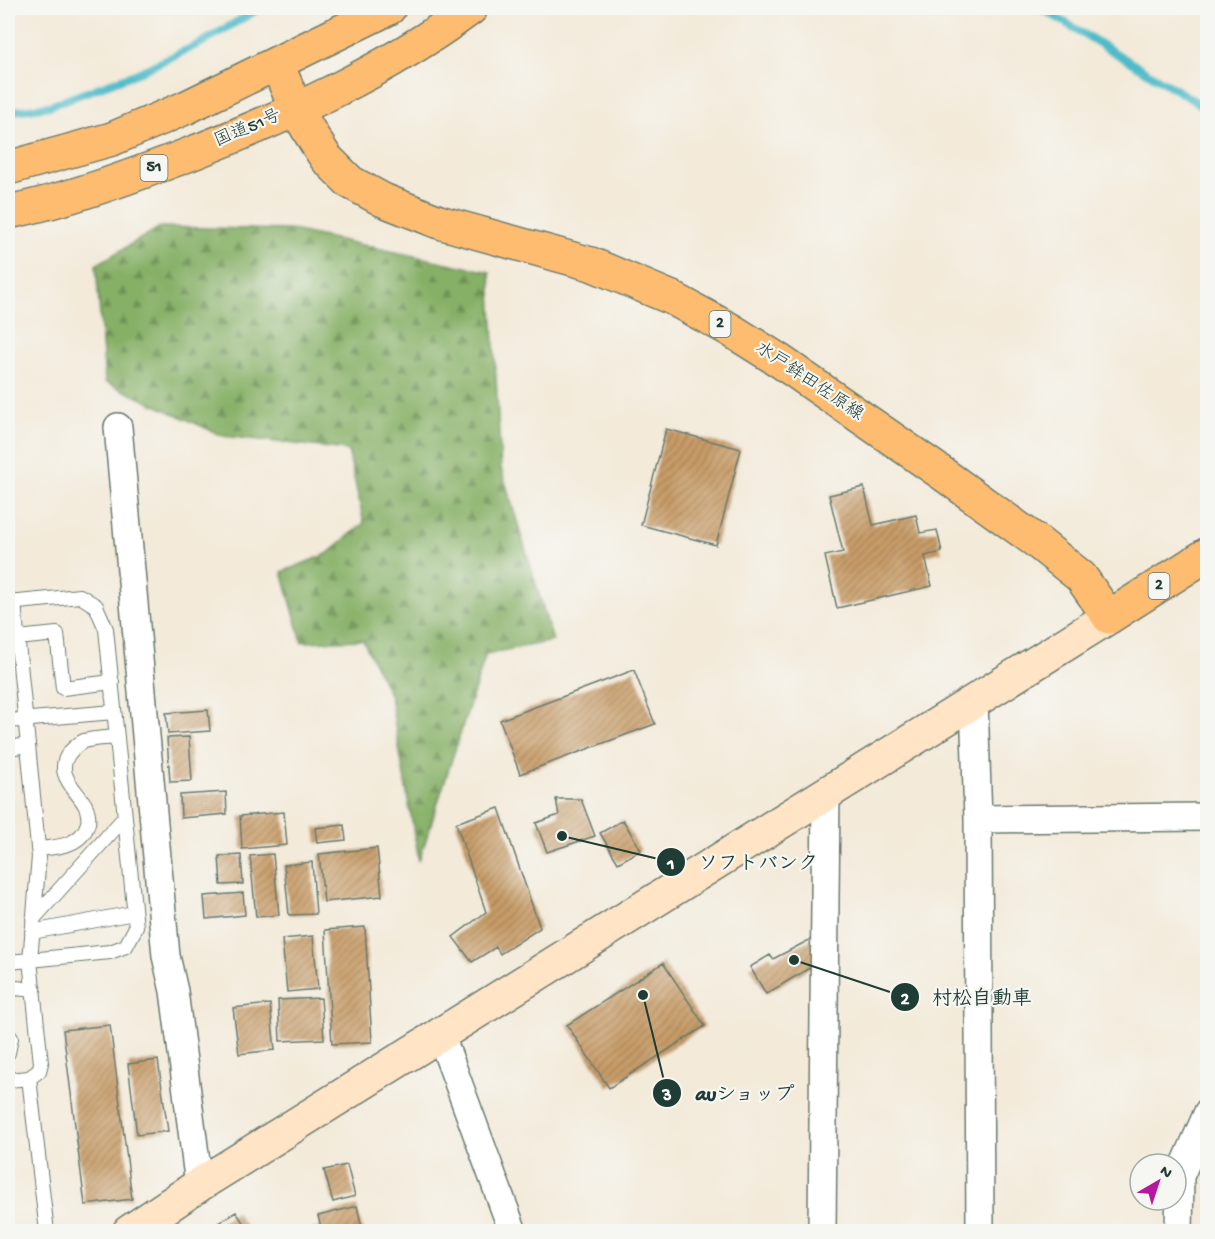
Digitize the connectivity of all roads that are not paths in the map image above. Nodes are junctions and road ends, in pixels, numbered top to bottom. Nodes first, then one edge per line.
1 (388, 8) edge
2 (471, 8) edge
3 (277, 64) junction
4 (296, 109) junction
5 (11, 166) edge
6 (8, 212) edge
7 (118, 427) dead end
8 (1208, 554) edge
9 (11, 603) edge
10 (1109, 616) junction
11 (17, 638) junction
12 (112, 682) junction
13 (22, 688) junction
14 (8, 690) edge
15 (975, 701) junction
16 (114, 712) junction
17 (25, 720) junction
18 (8, 722) edge
19 (117, 737) junction
20 (28, 745) junction
21 (8, 748) edge
22 (826, 792) junction
23 (125, 817) junction
24 (1208, 817) edge
25 (978, 819) junction
26 (38, 849) junction
27 (134, 913) junction
28 (32, 926) junction
29 (30, 960) junction
30 (8, 962) edge
31 (34, 990) junction
32 (8, 992) edge
33 (8, 1034) edge
34 (441, 1036) junction
35 (8, 1053) edge
36 (29, 1078) junction
37 (8, 1080) edge
38 (1208, 1112) edge
39 (199, 1185) junction
40 (47, 1232) edge
41 (129, 1232) edge
42 (513, 1232) edge
43 (822, 1232) edge
44 (980, 1232) edge
45 (1179, 1232) edge

1 - 3 main road, 51
2 - 4 main road, 国道51号 / 51
3 - 4 main road, 水戸鉾田佐原線 / 2
3 - 5 main road, 51
4 - 6 main road, 国道51号 / 51
4 - 10 main road, 水戸鉾田佐原線 / 2
7 - 39 street
8 - 10 main road, 2
9 - 11 lane
9 - 12 lane
10 - 15 street
11 - 12 lane
11 - 13 lane
12 - 16 lane
13 - 14 lane
13 - 17 lane
15 - 22 street
15 - 25 street
16 - 17 lane
16 - 19 lane
17 - 18 lane
17 - 20 lane
19 - 23 lane
19 - 26 lane
20 - 21 lane
20 - 26 lane
22 - 34 street
22 - 43 street
23 - 27 lane
23 - 28 lane
24 - 25 street
25 - 44 street
26 - 28 lane
27 - 28 lane
27 - 29 lane
28 - 29 lane
29 - 30 lane
29 - 31 lane
31 - 32 lane
31 - 36 lane
33 - 35 lane
34 - 39 street
34 - 42 street
36 - 37 lane
36 - 40 lane
38 - 45 street
39 - 41 street

